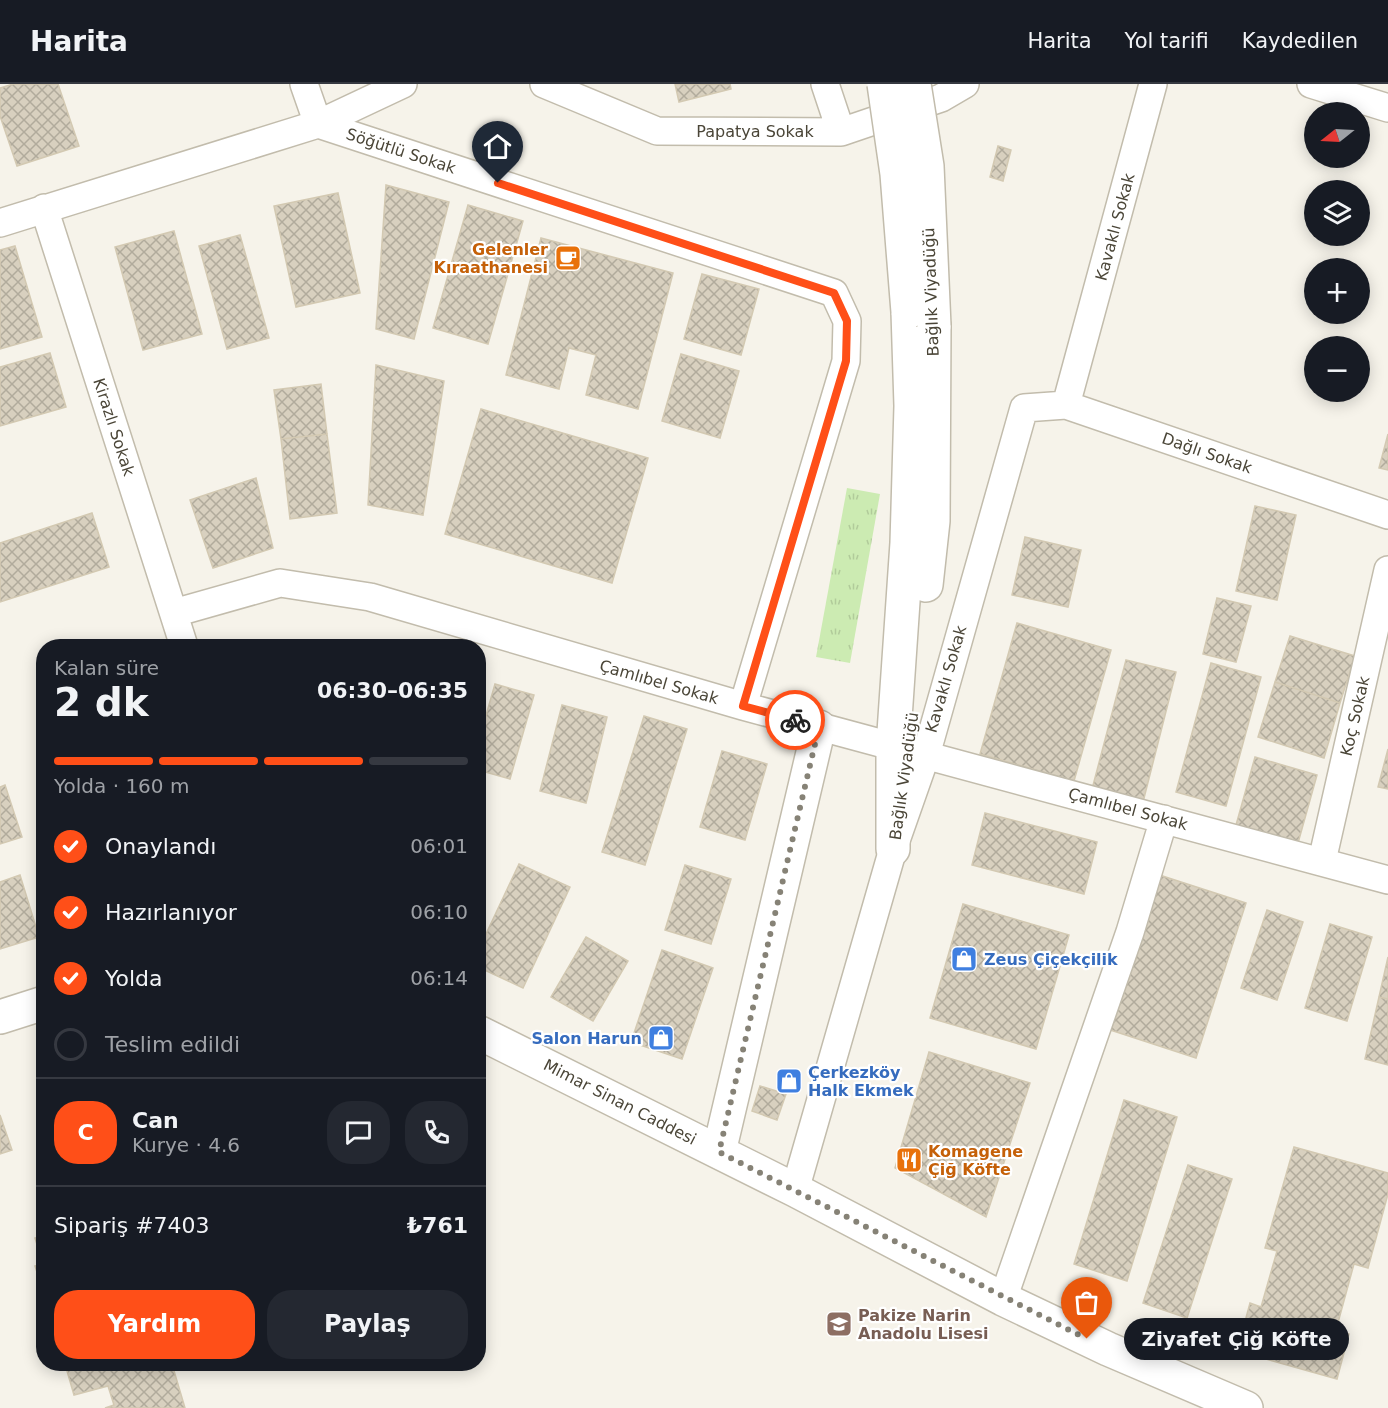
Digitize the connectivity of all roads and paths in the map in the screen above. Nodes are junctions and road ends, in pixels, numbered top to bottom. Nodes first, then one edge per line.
1 (304, 84) edge
2 (403, 84) edge
3 (544, 84) edge
4 (825, 84) edge
5 (884, 84) edge
6 (914, 84) edge
7 (966, 84) edge
8 (1153, 84) edge
9 (1311, 84) edge
10 (1388, 108) edge
11 (318, 124) junction
12 (841, 132) junction
13 (44, 208) junction
14 (0, 223) edge
15 (921, 319) junction
16 (1066, 405) junction
17 (1024, 408) joint
18 (1388, 515) edge
19 (1388, 570) edge
20 (174, 613) junction
21 (182, 639) edge
22 (743, 706) junction
23 (819, 727) junction
24 (910, 751) junction
25 (1164, 819) junction
26 (893, 849) joint
27 (1322, 861) junction
28 (1388, 880) edge
29 (36, 1006) edge
30 (0, 1017) edge
31 (486, 1036) edge
32 (719, 1152) junction
33 (795, 1190) junction
34 (1003, 1299) junction
35 (1246, 1408) edge

1 - 11 street
2 - 11 street
3 - 12 street, Papatya Sokak
4 - 12 street
5 - 15 street, Bağlık Viyadüğü, bridge
6 - 15 street, Bağlık Viyadüğü, bridge
7 - 12 street, Papatya Sokak
8 - 16 street, Kavaklı Sokak
9 - 10 street
11 - 13 street
11 - 22 street, Söğütlü Sokak
13 - 14 street
13 - 20 street, Kirazlı Sokak
15 - 24 street, Bağlık Viyadüğü
16 - 17 street, Dağlı Sokak
16 - 18 street, Dağlı Sokak
17 - 24 street, Kavaklı Sokak
19 - 27 street, Koç Sokak
20 - 21 street, Kirazlı Sokak
20 - 22 street, Çamlıbel Sokak
22 - 23 street, Çamlıbel Sokak
23 - 24 street, Çamlıbel Sokak
23 - 32 street
24 - 25 street, Çamlıbel Sokak
24 - 26 street, Bağlık Viyadüğü
25 - 27 street, Çamlıbel Sokak
25 - 34 street
26 - 33 street
27 - 28 street, Çamlıbel Sokak
29 - 30 street
31 - 32 street, Mimar Sinan Caddesi
32 - 33 street, Mimar Sinan Caddesi
33 - 34 street, Mimar Sinan Caddesi
34 - 35 street, Mimar Sinan Caddesi

